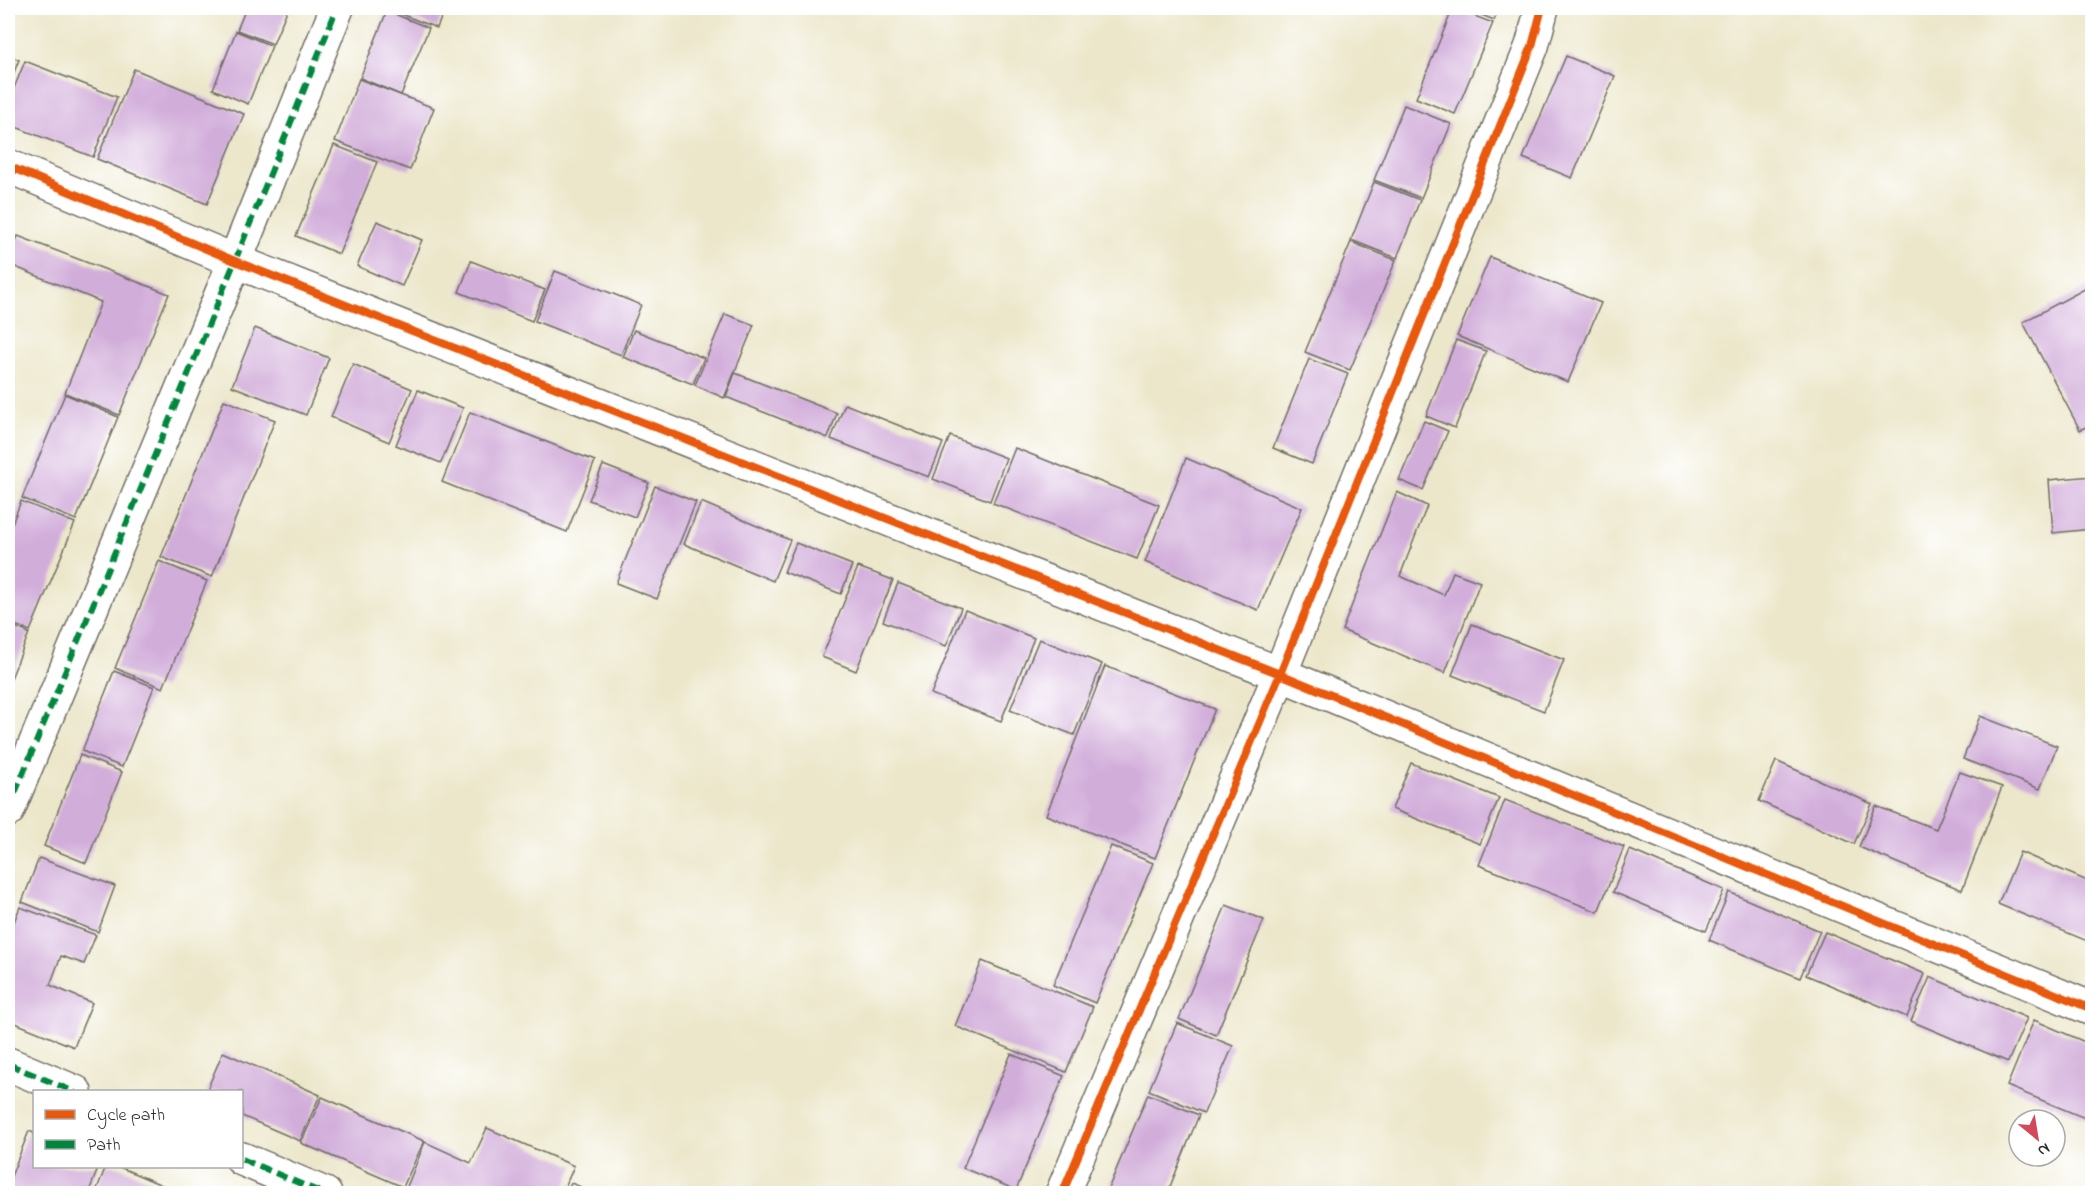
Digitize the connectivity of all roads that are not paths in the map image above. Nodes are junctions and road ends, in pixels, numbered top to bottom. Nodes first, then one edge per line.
1 (337, 8) edge
2 (1542, 8) edge
3 (8, 166) edge
4 (235, 261) junction
5 (1280, 674) junction
6 (8, 810) edge
7 (2092, 1009) edge
8 (8, 1064) edge
9 (70, 1090) edge
10 (243, 1160) edge
11 (325, 1194) edge
12 (1062, 1194) edge

1 - 4 street
2 - 5 street
3 - 4 street
4 - 5 street
4 - 6 street
5 - 7 street
5 - 12 street
8 - 9 street
10 - 11 street

